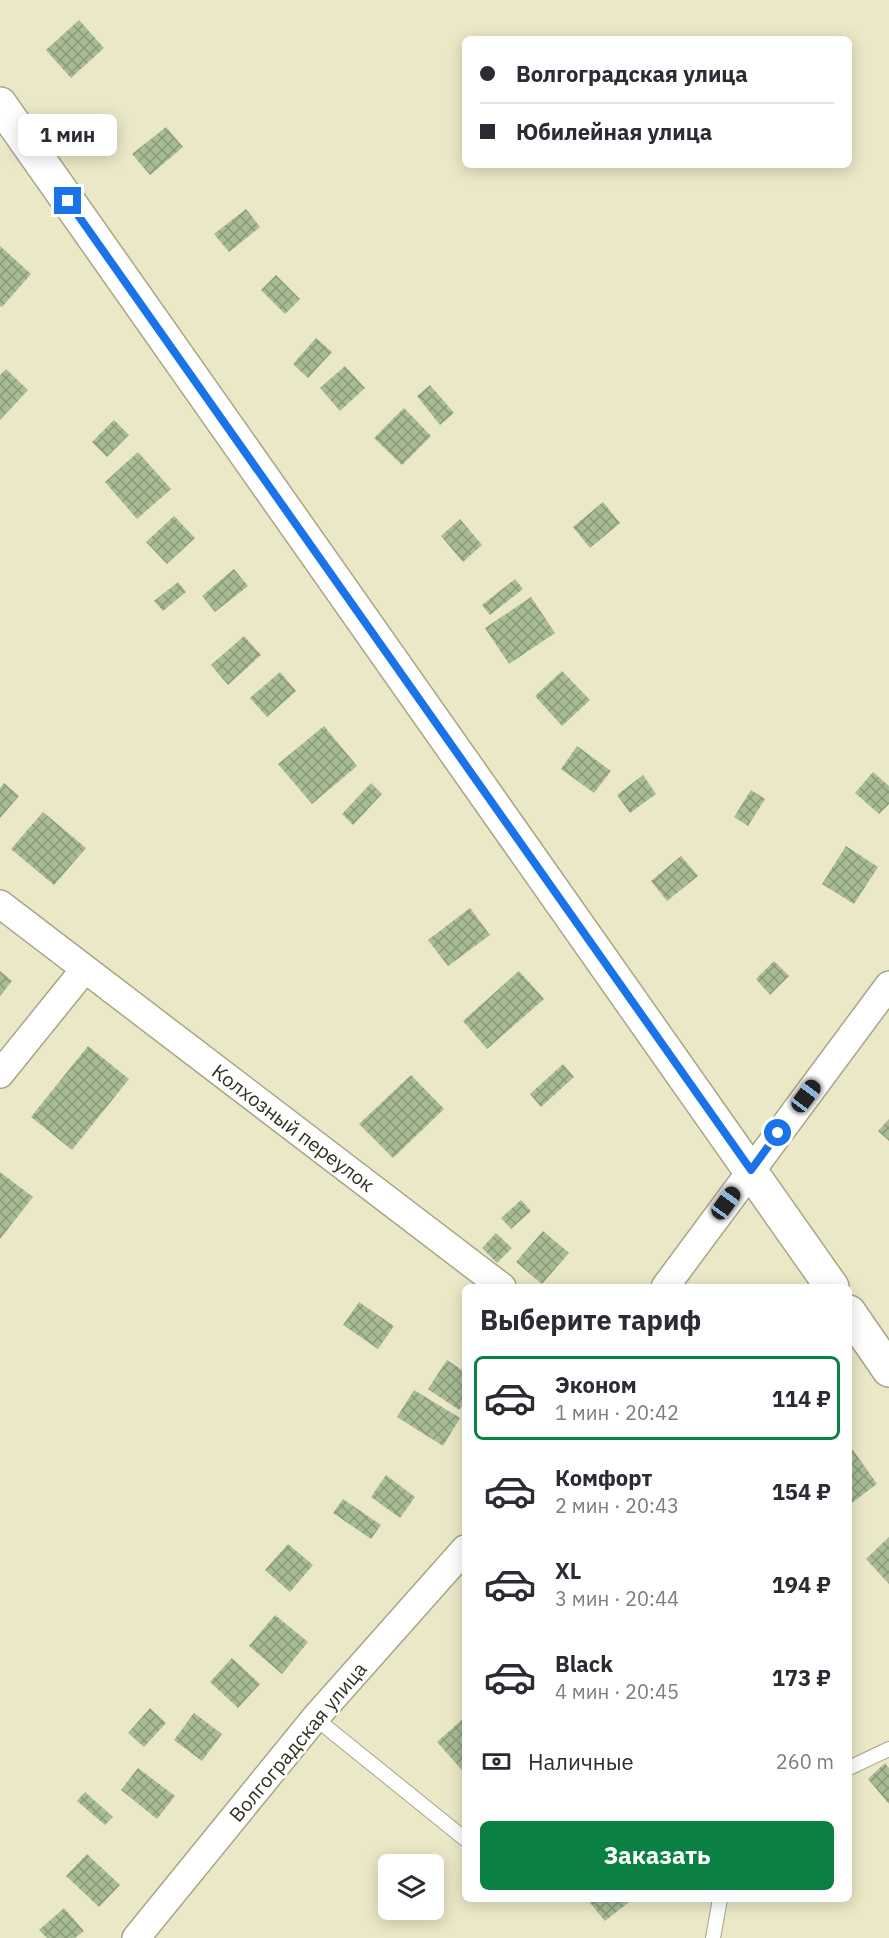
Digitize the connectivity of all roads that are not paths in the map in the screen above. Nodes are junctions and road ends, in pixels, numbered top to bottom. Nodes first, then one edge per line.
1 (0, 104) edge
2 (0, 904) edge
3 (84, 970) junction
4 (889, 985) edge
5 (0, 1074) edge
6 (751, 1170) junction
7 (498, 1284) edge
8 (667, 1284) edge
9 (830, 1284) edge
10 (852, 1316) edge
11 (889, 1370) edge
12 (462, 1552) edge
13 (315, 1718) junction
14 (889, 1749) edge
15 (852, 1767) edge
16 (462, 1837) edge
17 (719, 1902) edge
18 (136, 1938) edge
19 (713, 1938) edge

1 - 6 street
2 - 3 street, Колхозный переулок
3 - 5 street
3 - 7 street, Колхозный переулок
4 - 6 street
6 - 8 street
6 - 9 street
10 - 11 street
12 - 13 street, Волгоградская улица
13 - 16 lane
13 - 18 street, Волгоградская улица
14 - 15 lane
17 - 19 lane

